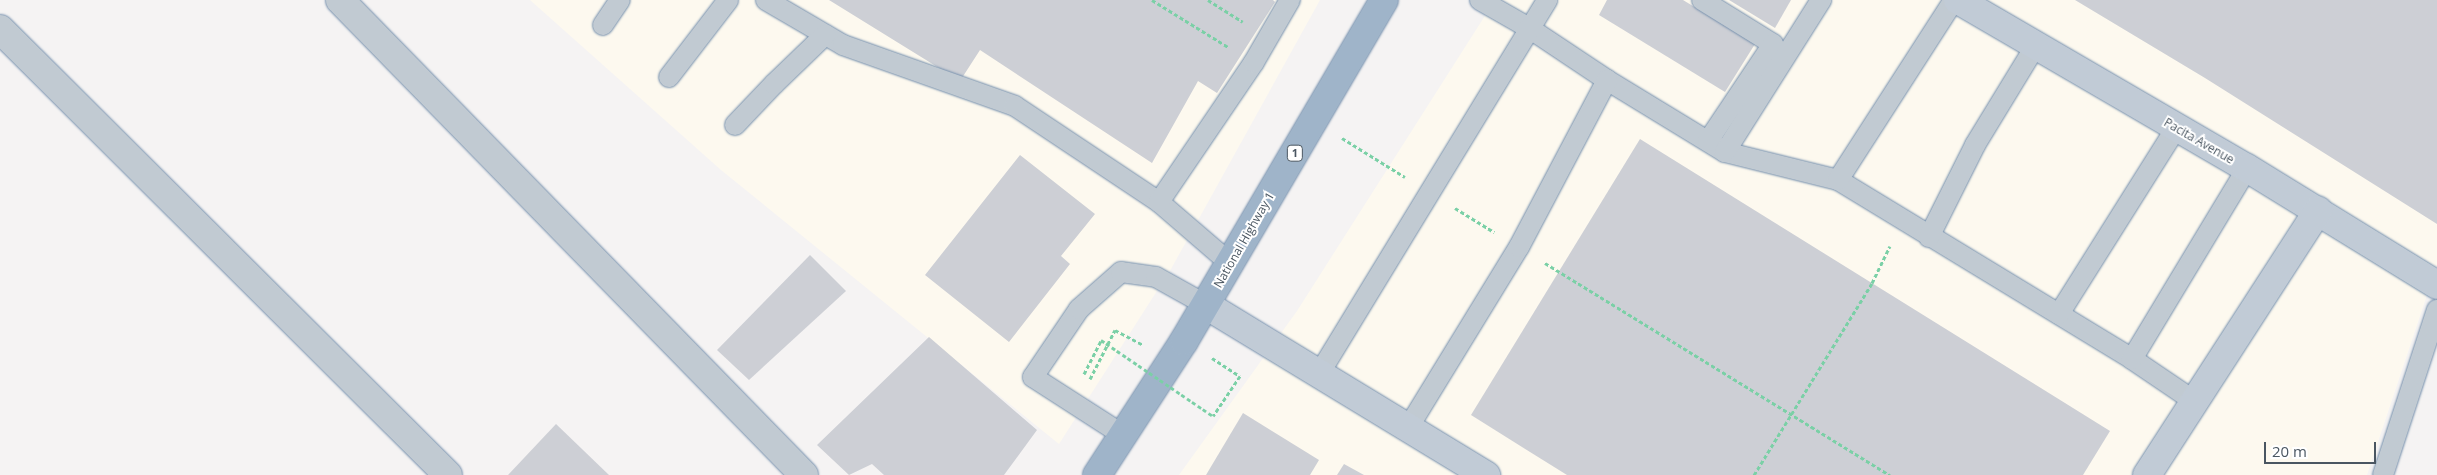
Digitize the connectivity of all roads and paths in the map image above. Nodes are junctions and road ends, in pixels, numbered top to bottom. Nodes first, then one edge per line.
1 (340, 0) edge
2 (620, 0) edge
3 (728, 0) edge
4 (766, 0) edge
5 (1152, 0) edge
6 (1208, 0) edge
7 (1290, 0) edge
8 (1384, 0) edge
9 (1480, 0) edge
10 (1546, 0) edge
11 (1702, 0) edge
12 (1821, 0) edge
13 (1956, 0) edge
14 (604, 25) dead end
15 (1529, 28) junction
16 (0, 29) edge
17 (825, 35) junction
18 (1269, 39) junction
19 (2036, 45) junction
20 (1254, 62) junction
21 (669, 77) dead end
22 (1607, 80) junction
23 (1314, 121) junction
24 (735, 125) dead end
25 (2176, 128) junction
26 (1708, 141) junction
27 (1725, 152) junction
28 (2247, 168) junction
29 (1838, 180) junction
30 (1430, 193) junction
31 (1159, 202) junction
32 (2318, 211) junction
33 (1902, 220) junction
34 (1929, 237) junction
35 (1519, 247) junction
36 (1230, 263) junction
37 (2437, 286) edge
38 (1206, 305) junction
39 (2437, 310) edge
40 (2059, 314) junction
41 (1115, 330) dead end
42 (1184, 341) junction
43 (2132, 359) junction
44 (1319, 374) junction
45 (2194, 401) junction
46 (1791, 414) junction
47 (1408, 428) junction
48 (1123, 435) junction
49 (1475, 472) edge
50 (444, 474) edge
51 (804, 475) edge
52 (1097, 475) edge
53 (1754, 475) edge
54 (1890, 475) edge
55 (2147, 475) edge
56 (2383, 475) edge

1 - 51 street
2 - 14 lane
3 - 21 lane
4 - 17 lane
5 - 20 path
6 - 18 path
7 - 18 lane
8 - 23 highway, National Highway 1 / 1
9 - 15 lane
10 - 15 lane
11 - 26 lane
12 - 27 lane
13 - 19 main road, Pacita Avenue
13 - 29 lane
15 - 22 lane
15 - 30 lane
16 - 50 street
17 - 24 lane
17 - 31 lane
18 - 20 lane
19 - 25 main road, Pacita Avenue
19 - 34 lane
20 - 31 lane
22 - 26 lane
22 - 35 lane
23 - 30 path
23 - 36 highway, National Highway 1 / 1
25 - 28 main road, Pacita Avenue
25 - 40 lane
26 - 27 lane
27 - 29 lane
28 - 32 main road, Pacita Avenue
28 - 43 lane
29 - 33 lane
30 - 35 path
30 - 44 lane
31 - 36 lane
32 - 37 main road, Pacita Avenue
32 - 45 main road
33 - 34 lane
33 - 46 path
34 - 40 lane
35 - 46 path
35 - 47 lane
36 - 38 highway, National Highway 1 / 1
38 - 42 highway, National Highway 1 / 1
38 - 44 main road
38 - 48 lane
39 - 56 lane
40 - 43 lane
41 - 42 path, bridge
42 - 48 highway, National Highway 1 / 1
43 - 45 lane
44 - 47 main road
45 - 55 main road
46 - 53 path
46 - 54 path
47 - 49 main road
48 - 52 highway, National Highway 1 / 1

